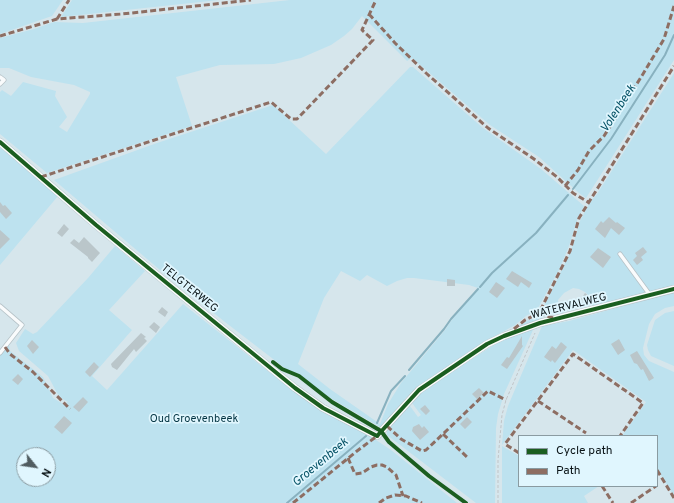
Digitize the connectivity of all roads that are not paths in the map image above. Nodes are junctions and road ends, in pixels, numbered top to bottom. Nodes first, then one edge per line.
1 (0, 77) edge
2 (0, 84) edge
3 (0, 142) edge
4 (620, 254) dead end
5 (674, 289) edge
6 (650, 296) junction
7 (0, 306) edge
8 (0, 353) edge
9 (377, 436) joint

1 - 2 lane
3 - 9 street, TELGTERWEG
4 - 6 lane
5 - 6 street, WATERVALWEG
6 - 9 street, WATERVALWEG
7 - 8 lane

